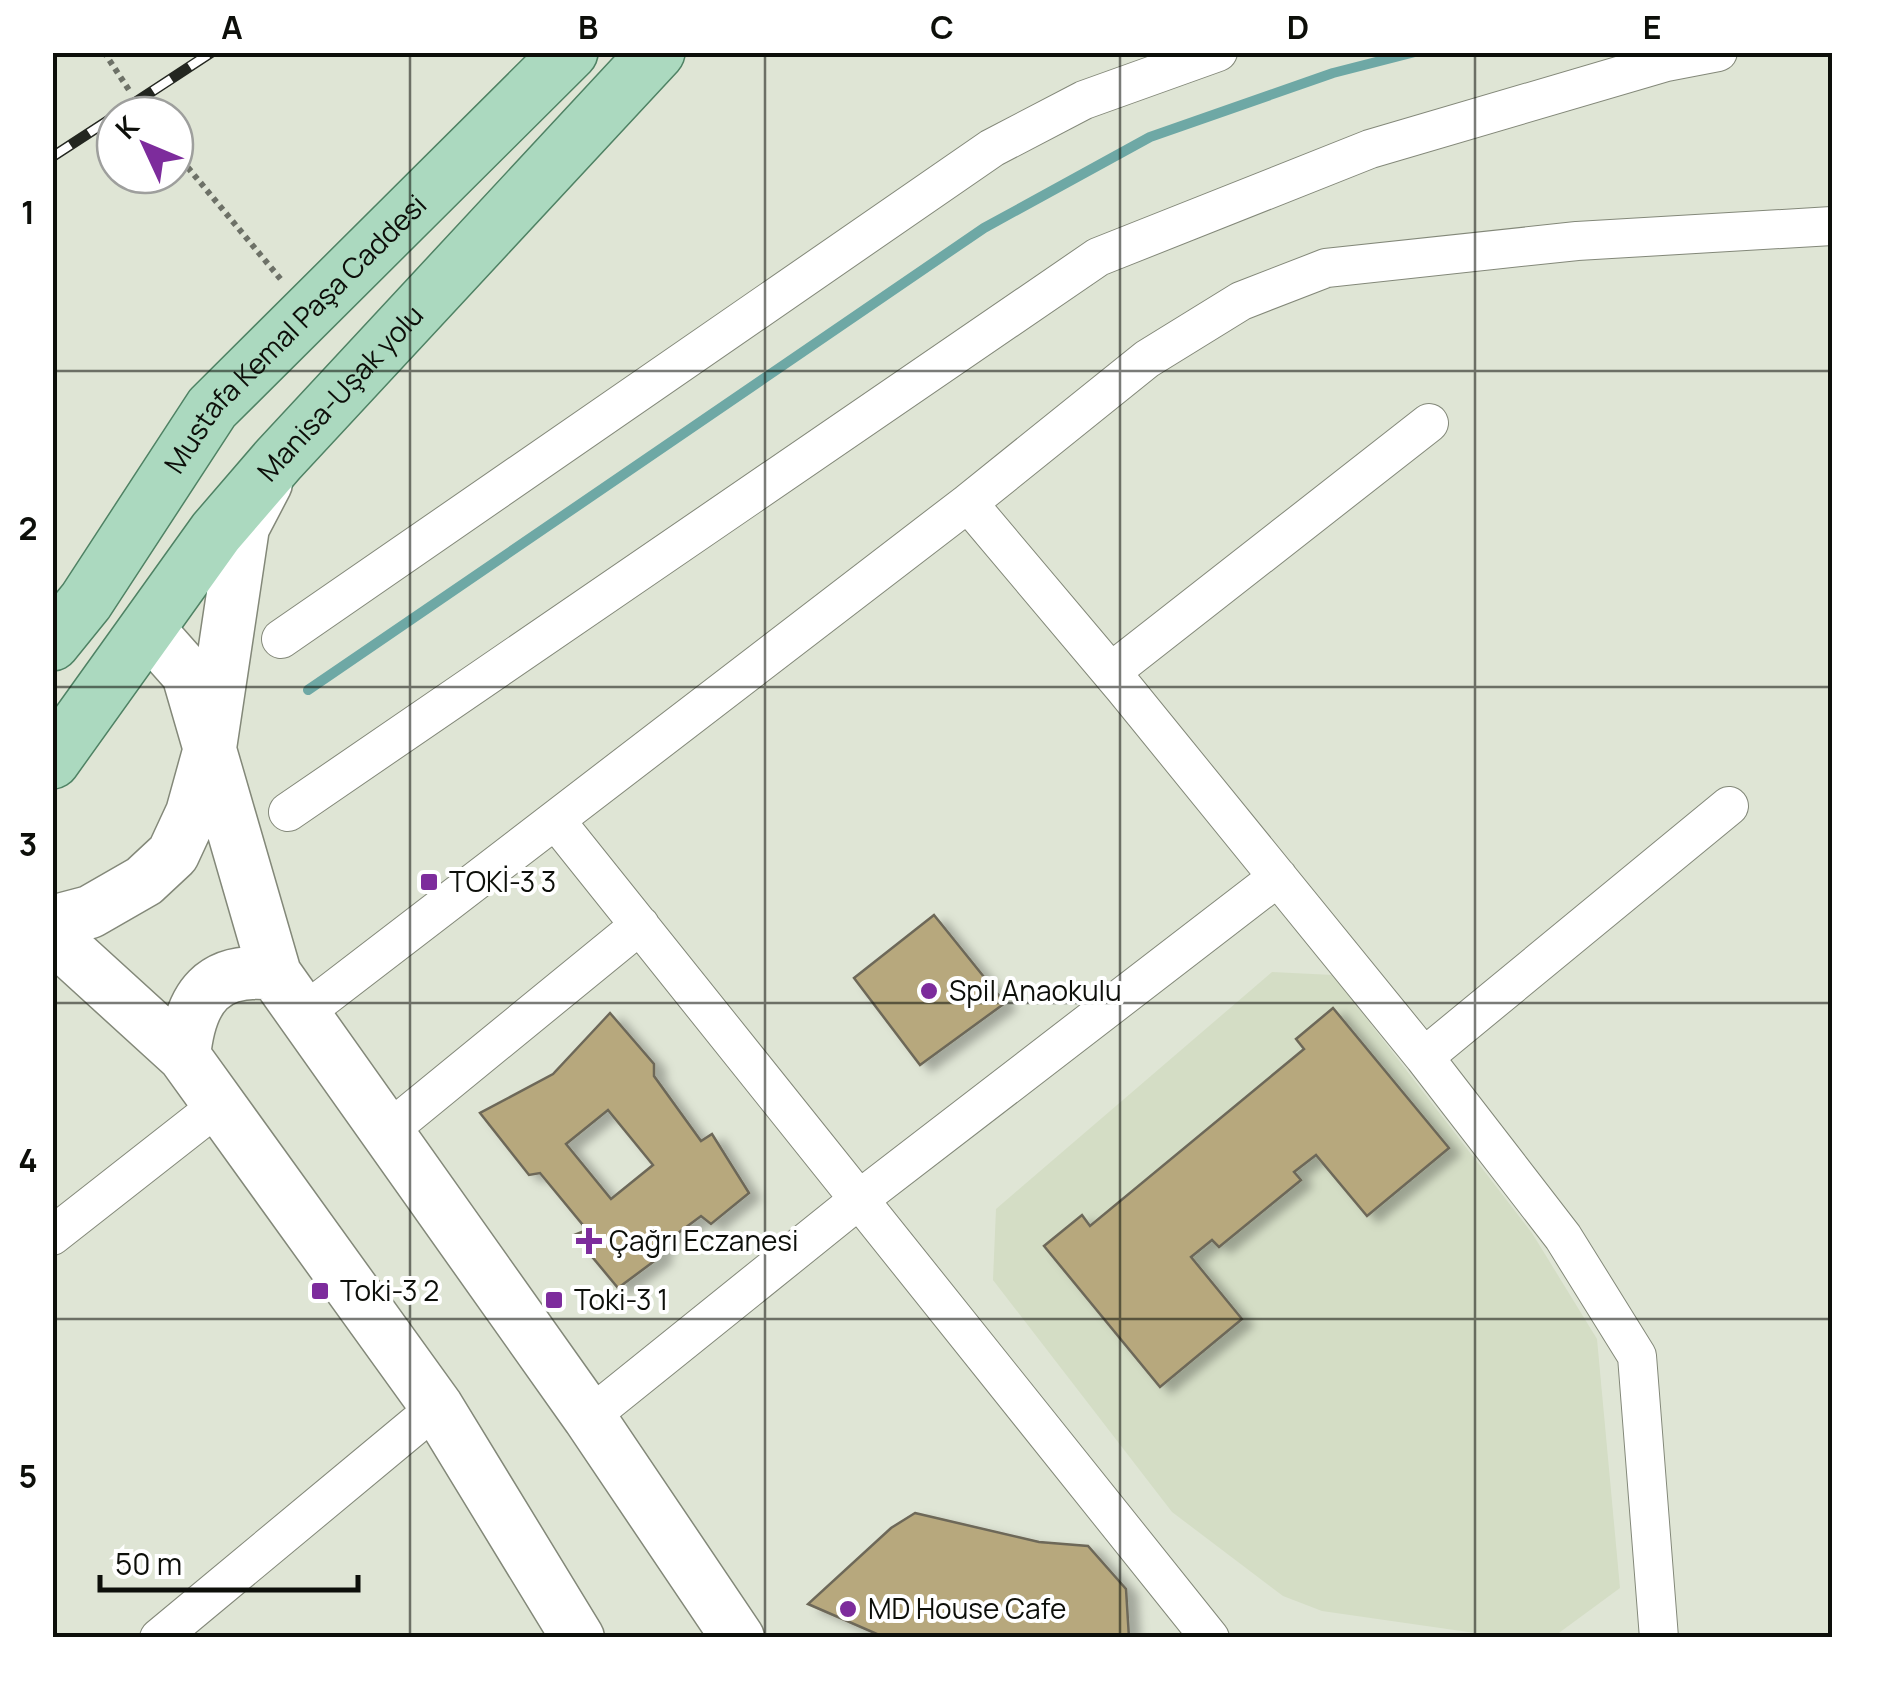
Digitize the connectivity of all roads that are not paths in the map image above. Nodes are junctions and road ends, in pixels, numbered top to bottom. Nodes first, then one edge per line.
1 (570, 52) edge
2 (658, 52) edge
3 (1218, 52) edge
4 (1718, 52) edge
5 (1827, 234) edge
6 (1429, 423) dead end
7 (278, 460) junction
8 (968, 503) junction
9 (86, 601) junction
10 (149, 630) junction
11 (281, 639) dead end
12 (52, 642) edge
13 (1111, 672) junction
14 (210, 748) junction
15 (52, 761) edge
16 (1729, 806) dead end
17 (288, 812) dead end
18 (556, 821) junction
19 (1278, 877) junction
20 (52, 922) edge
21 (640, 926) junction
22 (52, 943) edge
23 (290, 993) junction
24 (184, 1056) junction
25 (1424, 1057) junction
26 (219, 1105) junction
27 (388, 1131) junction
28 (861, 1198) junction
29 (52, 1236) edge
30 (437, 1407) junction
31 (589, 1417) junction
32 (570, 1634) edge
33 (159, 1638) edge
34 (738, 1638) edge
35 (1210, 1638) edge
36 (1659, 1638) edge

1 - 9 main road, Mustafa Kemal Paşa Caddesi
2 - 7 main road, Manisa-Uşak yolu
3 - 11 street
4 - 17 street
5 - 8 street
6 - 13 street
7 - 10 main road, Manisa-Uşak yolu
7 - 14 street
8 - 13 street
8 - 18 street
9 - 10 main road
9 - 12 main road, Mustafa Kemal Paşa Caddesi
10 - 14 street
10 - 15 main road, Manisa-Uşak yolu
13 - 19 street
14 - 20 street
14 - 23 street
16 - 25 street
18 - 21 street
18 - 23 street
19 - 25 street
19 - 28 street
21 - 27 street
21 - 28 street
22 - 24 street
23 - 24 street
23 - 27 street
24 - 26 street
25 - 36 street
26 - 29 street
26 - 30 street
27 - 31 street
28 - 31 street
28 - 35 street
30 - 32 street
30 - 33 street
31 - 34 street

